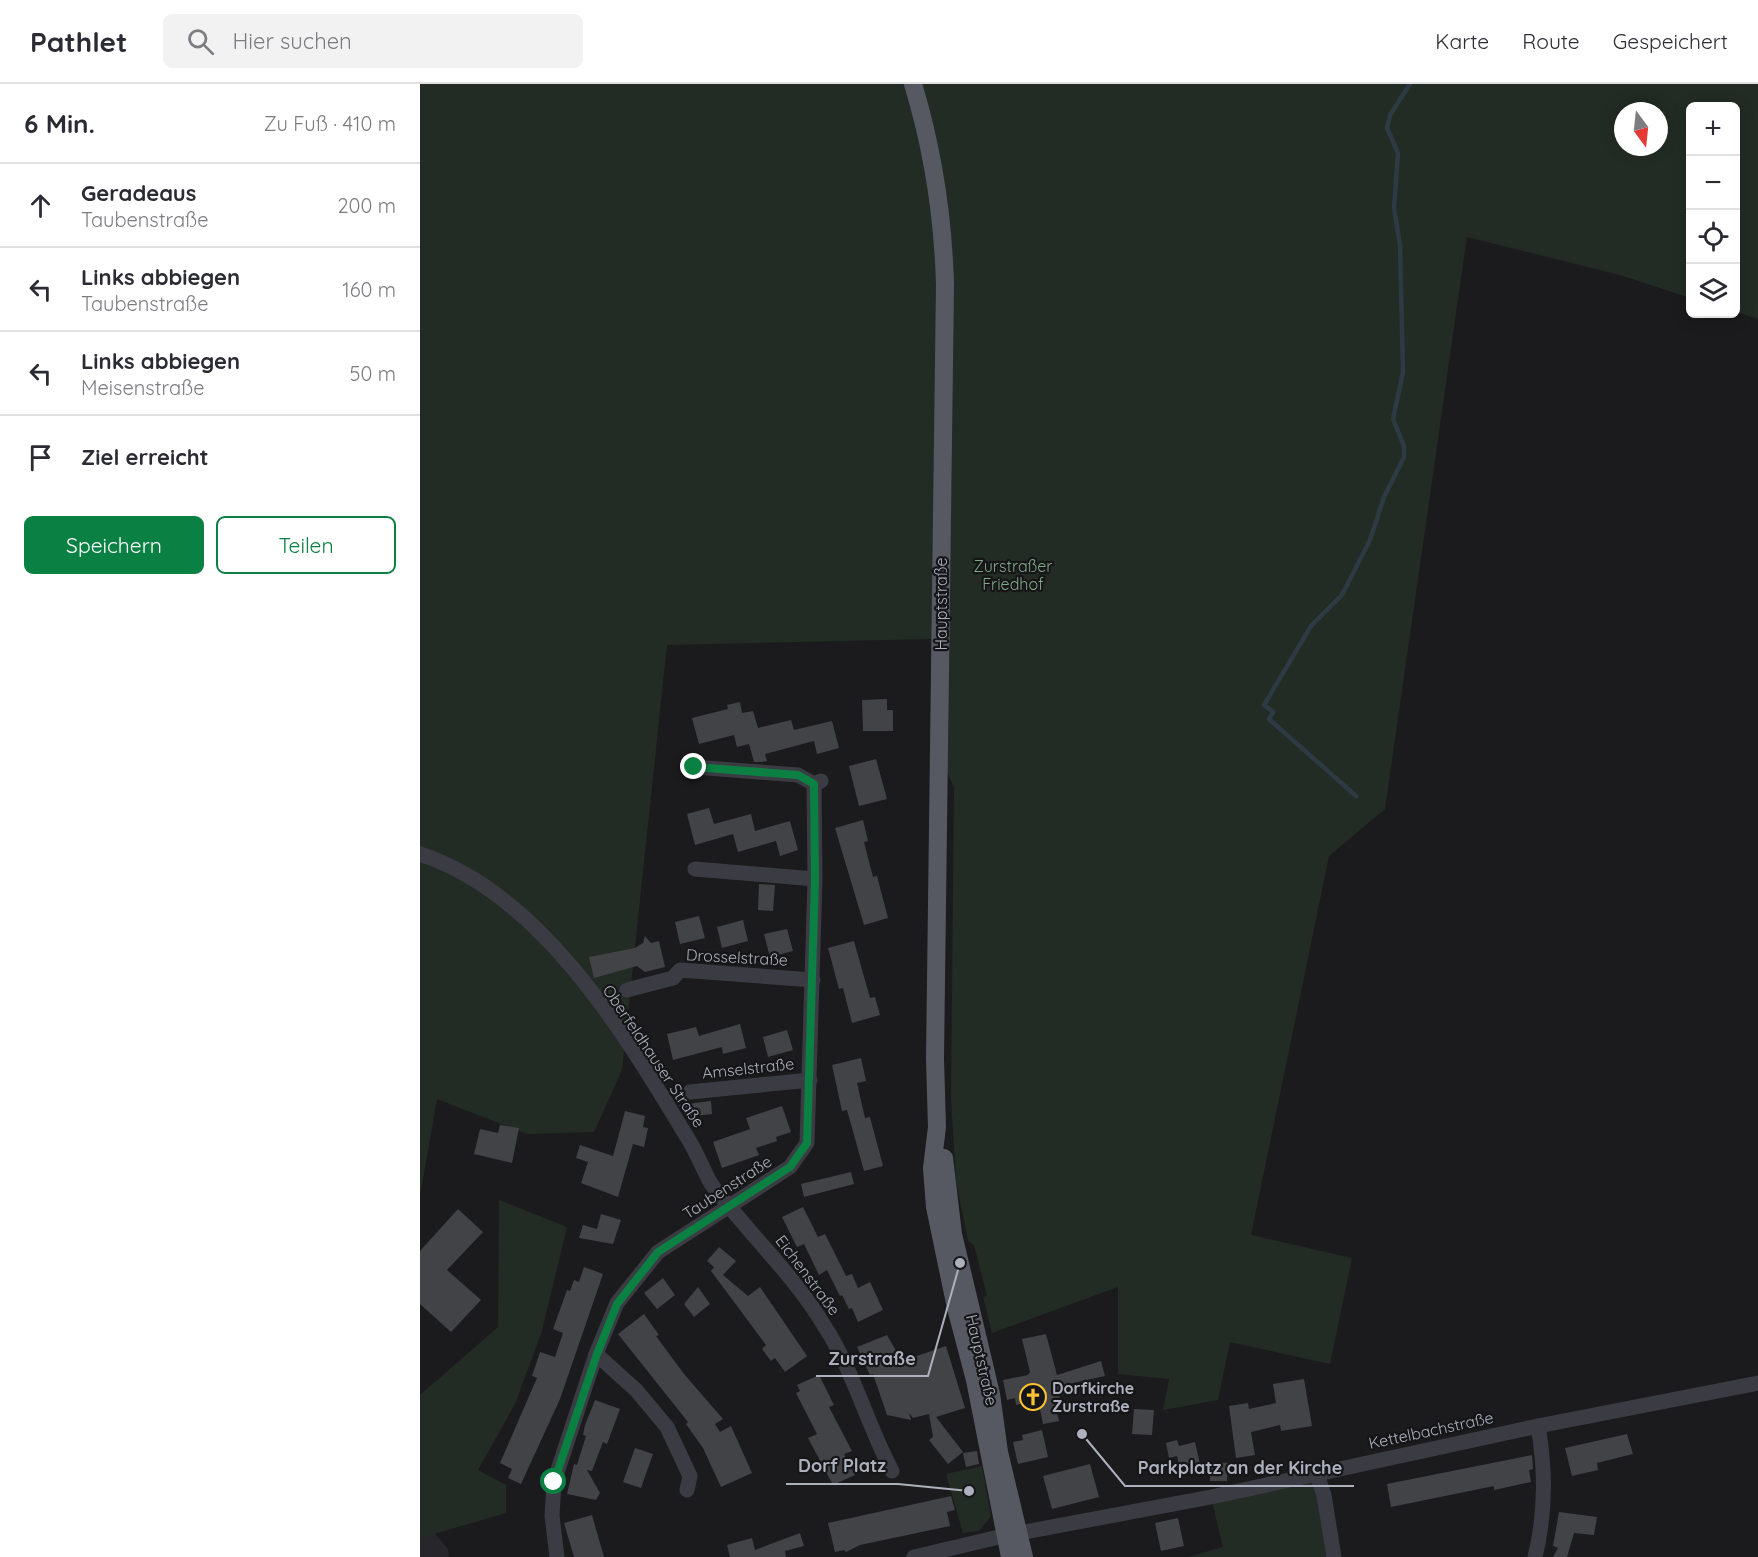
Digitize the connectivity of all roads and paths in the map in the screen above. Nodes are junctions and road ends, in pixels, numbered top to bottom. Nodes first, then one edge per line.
1 (913, 84) edge
2 (694, 767) dead end
3 (420, 854) edge
4 (695, 869) dead end
5 (815, 879) junction
6 (813, 980) junction
7 (627, 990) dead end
8 (810, 1080) junction
9 (690, 1092) dead end
10 (730, 1207) junction
11 (597, 1354) junction
12 (1758, 1383) edge
13 (1538, 1426) junction
14 (892, 1471) dead end
15 (1316, 1472) junction
16 (687, 1490) dead end
17 (1012, 1534) junction
18 (557, 1557) edge
19 (914, 1557) edge
20 (1011, 1557) edge
21 (1024, 1557) edge
22 (1334, 1557) edge
23 (1535, 1557) edge

1 - 17 main road, Hauptstraße
2 - 5 street, Taubenstraße
3 - 10 street, Oberfeldhauser Straße
4 - 5 street
5 - 6 street, Taubenstraße
6 - 7 street, Drosselstraße
6 - 8 street, Taubenstraße
8 - 9 street, Amselstraße
8 - 10 street, Taubenstraße
10 - 11 street, Taubenstraße
10 - 14 street, Eichenstraße
11 - 16 street
11 - 18 street, Taubenstraße
12 - 13 street, Kettelbachstraße
13 - 15 street, Kettelbachstraße
13 - 23 street
15 - 17 street, Kettelbachstraße
15 - 22 street
17 - 19 street, Kettelbachstraße
17 - 20 main road, Hauptstraße
17 - 21 main road, Hauptstraße

